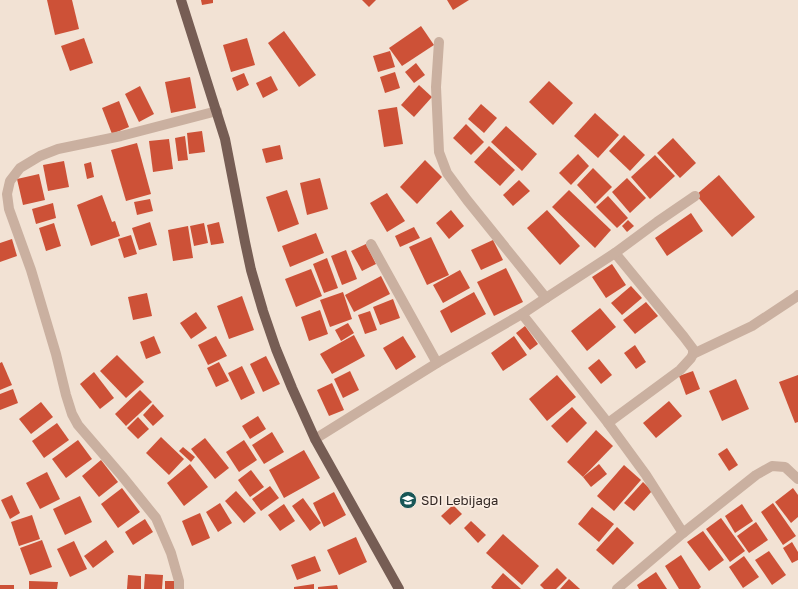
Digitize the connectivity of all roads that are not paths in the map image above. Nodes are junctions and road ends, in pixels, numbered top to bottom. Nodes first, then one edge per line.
1 (181, 0) edge
2 (439, 42) dead end
3 (217, 111) junction
4 (695, 196) dead end
5 (371, 244) dead end
6 (615, 253) junction
7 (798, 294) edge
8 (546, 298) junction
9 (522, 314) junction
10 (693, 354) junction
11 (437, 362) junction
12 (608, 423) junction
13 (315, 439) junction
14 (798, 479) edge
15 (683, 533) junction
16 (179, 589) edge
17 (399, 589) edge
18 (617, 589) edge

1 - 3 main road
2 - 8 street
3 - 13 main road
3 - 16 street
4 - 6 street
5 - 11 street
6 - 8 street
6 - 10 street
7 - 10 street
8 - 9 street
9 - 11 street
9 - 12 street
10 - 12 street
11 - 13 street
12 - 15 street
13 - 17 main road
14 - 15 street
15 - 18 street

